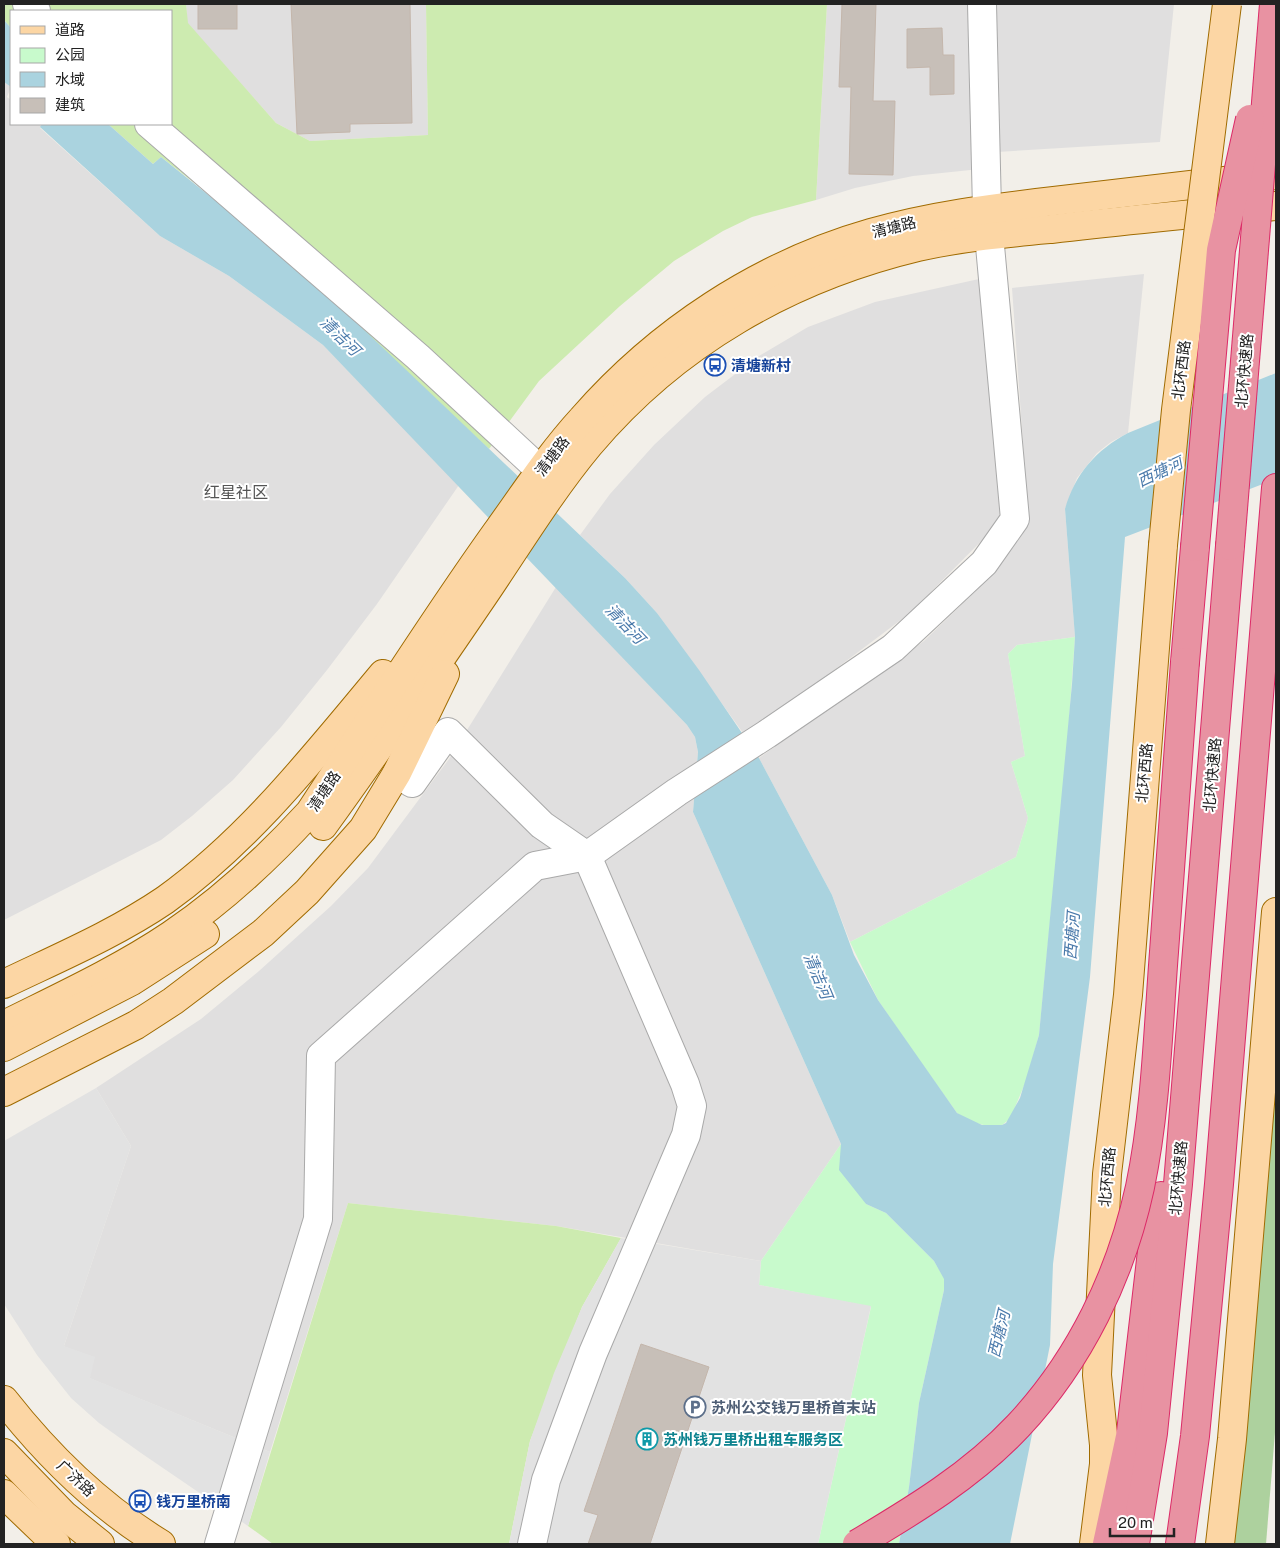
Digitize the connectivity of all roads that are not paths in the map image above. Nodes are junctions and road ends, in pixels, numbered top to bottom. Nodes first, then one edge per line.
1 (982, 4) edge
2 (1227, 4) edge
3 (1273, 13) edge
4 (150, 125) edge
5 (1276, 176) edge
6 (1276, 206) edge
7 (988, 222) junction
8 (541, 483) junction
9 (1276, 488) edge
10 (506, 541) junction
11 (461, 582) junction
12 (482, 599) junction
13 (397, 773) junction
14 (317, 819) junction
15 (587, 856) junction
16 (1276, 912) edge
17 (4, 984) edge
18 (4, 1025) edge
19 (4, 1047) edge
20 (1189, 1057) junction
21 (4, 1092) edge
22 (1097, 1375) junction
23 (4, 1400) edge
24 (4, 1453) edge
25 (4, 1494) edge
26 (56, 1544) edge
27 (100, 1544) edge
28 (161, 1544) edge
29 (218, 1544) edge
30 (532, 1544) edge
31 (857, 1544) edge
32 (1082, 1544) edge
33 (1094, 1544) edge
34 (1107, 1544) edge
35 (1135, 1544) edge
36 (1180, 1544) edge
37 (1220, 1544) edge

1 - 7 street
2 - 22 main road, 北环西路, bridge
3 - 20 highway, 北环快速路, bridge
3 - 31 highway, bridge
4 - 8 street
5 - 7 main road, 清塘路
6 - 7 main road, 清塘路
7 - 8 main road, 清塘路
7 - 15 street
8 - 10 main road, 清塘路
9 - 36 highway
10 - 11 main road, 清塘路
10 - 12 main road, 清塘路
11 - 14 main road, 清塘路
11 - 17 main road
12 - 13 main road
12 - 14 main road, 清塘路
13 - 15 street
13 - 21 main road
14 - 18 main road, 清塘路
14 - 19 main road, 清塘路
15 - 29 street
15 - 30 street
16 - 37 main road
20 - 34 highway
20 - 35 highway, 北环快速路
22 - 32 main road
22 - 33 main road, 北环西路
23 - 28 main road, 广济路
24 - 27 main road
25 - 26 main road

